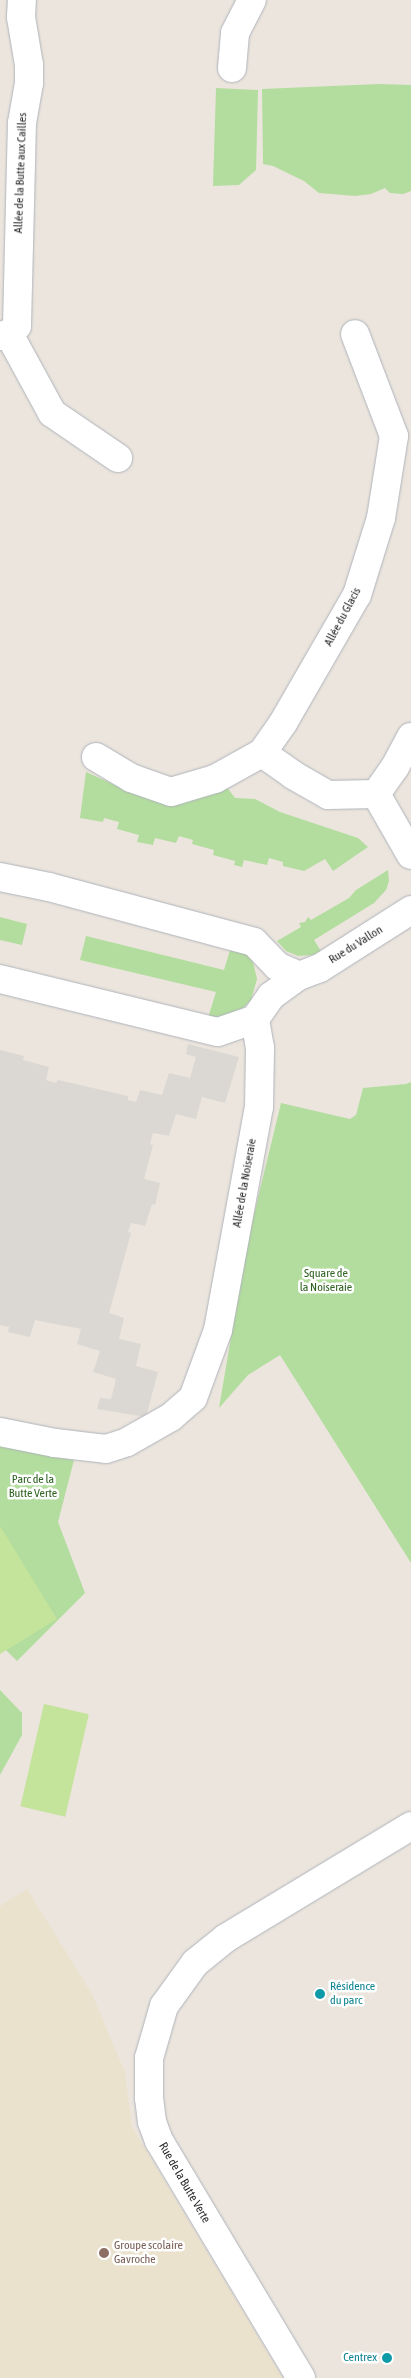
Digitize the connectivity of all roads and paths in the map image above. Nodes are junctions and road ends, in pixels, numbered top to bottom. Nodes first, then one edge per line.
1 (22, 0) edge
2 (252, 0) edge
3 (232, 68) dead end
4 (355, 334) dead end
5 (4, 335) edge
6 (402, 441) edge
7 (118, 458) dead end
8 (411, 737) edge
9 (262, 753) junction
10 (96, 757) dead end
11 (376, 794) junction
12 (411, 855) edge
13 (0, 877) edge
14 (411, 910) edge
15 (299, 976) junction
16 (0, 978) edge
17 (255, 1019) junction
18 (0, 1432) edge
19 (411, 1826) edge
20 (301, 2378) edge

1 - 5 street, Allée de la Butte aux Cailles
2 - 3 street
4 - 6 street, Allée du Glacis
5 - 7 street
6 - 9 street, Allée du Glacis
8 - 11 street
9 - 10 street, Allée du Glacis
9 - 11 street
11 - 12 street
13 - 15 street
14 - 15 street, Rue du Vallon
15 - 17 street, Rue du Vallon
16 - 17 street
17 - 18 street, Allée de la Noiseraie
19 - 20 street, Rue de la Butte Verte

